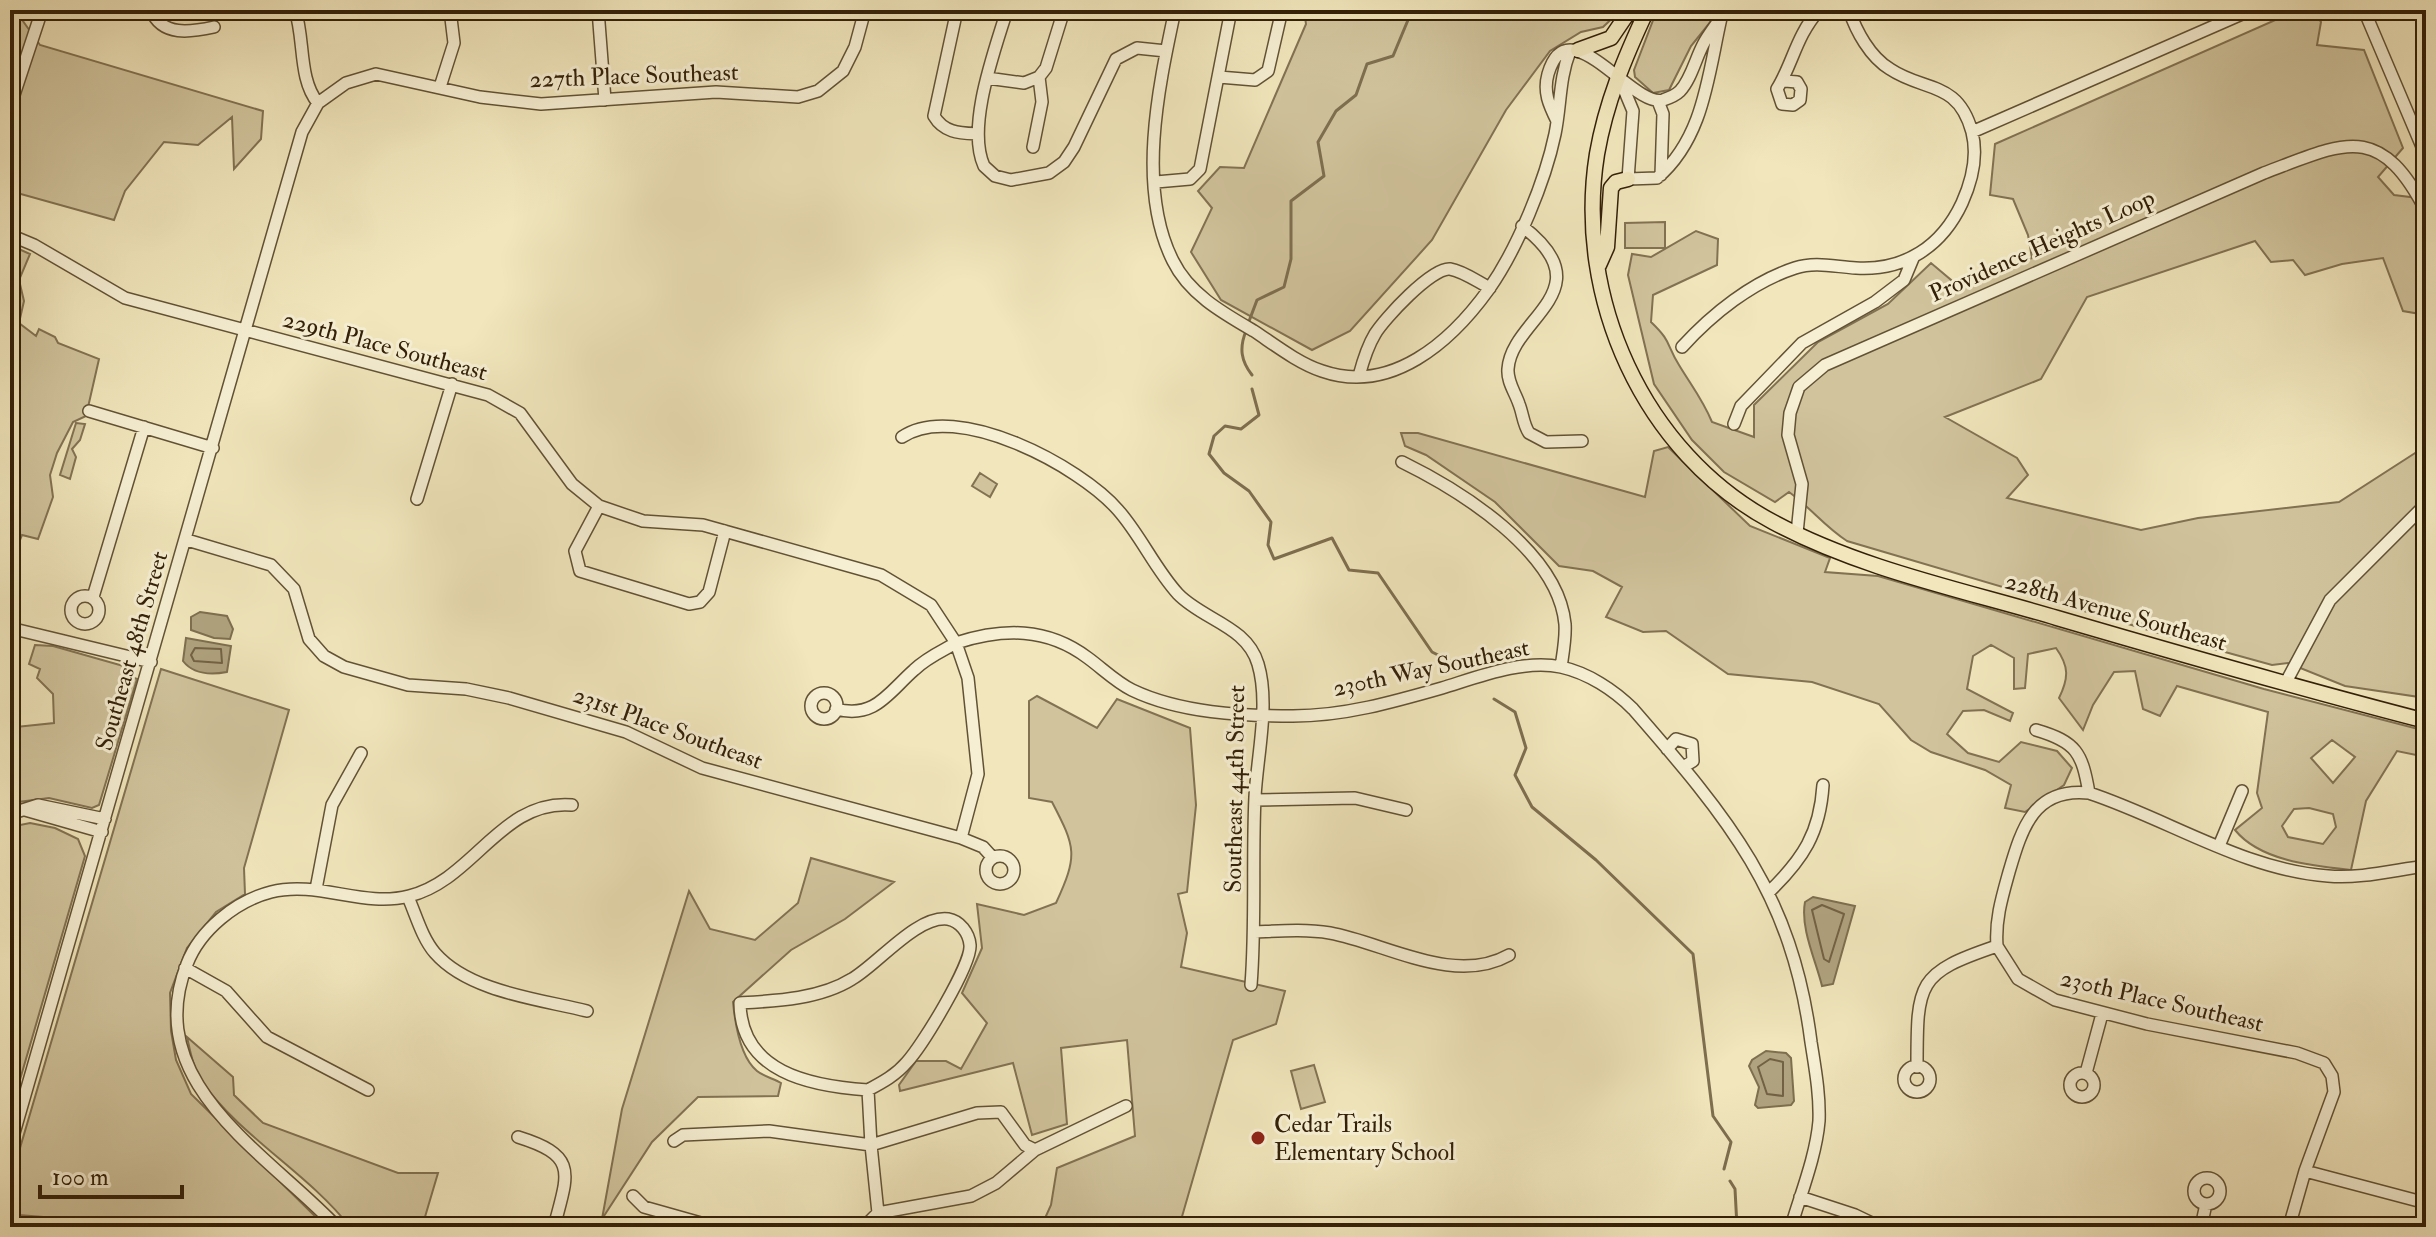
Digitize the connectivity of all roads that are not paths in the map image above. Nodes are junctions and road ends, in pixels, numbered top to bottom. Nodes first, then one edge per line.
1 (42, 10) edge
2 (151, 10) edge
3 (295, 10) edge
4 (450, 10) edge
5 (598, 10) edge
6 (865, 10) edge
7 (957, 10) edge
8 (1007, 10) edge
9 (1064, 10) edge
10 (1175, 10) edge
11 (1231, 10) edge
12 (1630, 10) edge
13 (1647, 10) edge
14 (1819, 10) edge
15 (1849, 10) edge
16 (2251, 10) edge
17 (2364, 10) edge
18 (1283, 11) edge
19 (1723, 14) edge
20 (214, 27) dead end
21 (1166, 51) junction
22 (1574, 51) junction
23 (1618, 75) junction
24 (1039, 77) junction
25 (1219, 77) junction
26 (987, 78) junction
27 (1785, 81) dead end
28 (440, 87) junction
29 (1644, 97) junction
30 (605, 100) junction
31 (1658, 101) junction
32 (318, 103) junction
33 (10, 107) edge
34 (1633, 111) junction
35 (1972, 132) junction
36 (978, 134) junction
37 (1033, 147) dead end
38 (2423, 149) dead end
39 (1661, 175) junction
40 (1628, 179) junction
41 (1156, 182) junction
42 (2426, 211) edge
43 (1522, 226) junction
44 (10, 235) edge
45 (1914, 256) junction
46 (1598, 266) junction
47 (1490, 288) junction
48 (245, 332) junction
49 (1682, 347) dead end
50 (1359, 376) junction
51 (452, 384) junction
52 (89, 411) dead end
53 (1734, 424) dead end
54 (144, 427) junction
55 (902, 437) dead end
56 (1582, 441) dead end
57 (213, 448) junction
58 (1402, 462) dead end
59 (417, 499) dead end
60 (2426, 504) edge
61 (599, 506) junction
62 (725, 531) junction
63 (1797, 533) junction
64 (187, 540) junction
65 (93, 597) dead end
66 (14, 628) edge
67 (956, 643) junction
68 (151, 662) junction
69 (1561, 667) junction
70 (2285, 684) junction
71 (836, 709) dead end
72 (1260, 716) junction
73 (2426, 721) edge
74 (2036, 730) dead end
75 (1667, 749) junction
76 (361, 753) dead end
77 (1683, 767) junction
78 (1823, 785) dead end
79 (2242, 791) dead end
80 (2089, 793) junction
81 (1255, 800) junction
82 (572, 805) dead end
83 (24, 810) junction
84 (1406, 810) dead end
85 (10, 814) edge
86 (105, 819) junction
87 (102, 832) junction
88 (961, 838) junction
89 (2219, 846) junction
90 (993, 858) dead end
91 (2426, 866) edge
92 (316, 889) junction
93 (1769, 892) junction
94 (408, 897) junction
95 (1255, 932) junction
96 (1997, 946) junction
97 (1509, 955) dead end
98 (185, 968) junction
99 (1251, 985) dead end
100 (587, 1011) dead end
101 (2102, 1014) junction
102 (1917, 1067) dead end
103 (2086, 1073) dead end
104 (368, 1090) dead end
105 (868, 1090) junction
106 (1126, 1106) dead end
107 (518, 1137) dead end
108 (674, 1141) dead end
109 (871, 1145) junction
110 (10, 1147) edge
111 (1035, 1150) junction
112 (2305, 1171) junction
113 (633, 1196) dead end
114 (1800, 1197) junction
115 (2426, 1203) edge
116 (2206, 1204) dead end
117 (878, 1213) junction
118 (337, 1227) edge
119 (554, 1227) edge
120 (715, 1227) edge
121 (864, 1227) edge
122 (1791, 1227) edge
123 (1880, 1227) edge
124 (2201, 1227) edge
125 (2289, 1227) edge

1 - 33 street
2 - 20 street
3 - 32 street
4 - 28 street
5 - 30 street
6 - 30 street, 227th Place Southeast
7 - 36 street
8 - 26 street
9 - 24 street
10 - 21 street
11 - 25 street
12 - 22 main road
13 - 23 main road, 228th Avenue Southeast
14 - 27 street
15 - 35 street
16 - 35 street
17 - 38 street
18 - 25 street
19 - 31 street
19 - 39 street
21 - 36 street
21 - 41 street
22 - 23 street
22 - 43 street
23 - 29 street
23 - 34 street
23 - 46 main road, 228th Avenue Southeast
24 - 26 street
24 - 37 street
25 - 41 street
26 - 36 street
28 - 30 street, 227th Place Southeast
28 - 32 street, 227th Place Southeast
29 - 31 street
29 - 34 street
31 - 39 street
32 - 48 street, Southeast 48th Street
34 - 40 street
35 - 45 street
39 - 40 street
40 - 46 main road
41 - 50 street
42 - 63 street, Providence Heights Loop
43 - 47 street
43 - 56 street
44 - 48 street, 229th Place Southeast
45 - 49 street
45 - 53 street
46 - 63 main road, 228th Avenue Southeast
47 - 50 street
47 - 50 street
48 - 51 street, 229th Place Southeast
48 - 57 street, Southeast 48th Street
51 - 59 street
51 - 61 street, 229th Place Southeast
52 - 54 street
54 - 57 street
54 - 65 street
55 - 72 street, Southeast 44th Street
57 - 64 street, Southeast 48th Street
58 - 69 street
60 - 70 street
61 - 62 street, 229th Place Southeast
61 - 62 street
62 - 67 street, 229th Place Southeast
63 - 70 main road, 228th Avenue Southeast
64 - 68 street, Southeast 48th Street
64 - 88 street, 231st Place Southeast
66 - 68 street
67 - 71 street, 230th Way Southeast
67 - 72 street, 230th Way Southeast
67 - 88 street
68 - 86 street, Southeast 48th Street
69 - 72 street, 230th Way Southeast
69 - 75 street, 230th Way Southeast
70 - 73 main road, 228th Avenue Southeast
72 - 81 street, Southeast 44th Street
74 - 80 street
75 - 77 street, 230th Way Southeast
75 - 77 street
76 - 92 street
77 - 93 street, 230th Way Southeast
78 - 93 street
79 - 89 street
80 - 89 street
80 - 96 street
81 - 84 street
81 - 95 street, Southeast 44th Street
82 - 94 street
83 - 85 street
83 - 86 street
83 - 87 street
86 - 87 street, Southeast 48th Street
87 - 110 street, Southeast 48th Street
88 - 90 street, 231st Place Southeast
89 - 91 street
92 - 94 street
92 - 98 street
93 - 114 street, 230th Way Southeast
94 - 100 street
95 - 97 street
95 - 99 street, Southeast 44th Street
96 - 101 street, 230th Place Southeast
96 - 102 street
98 - 104 street
98 - 118 street
101 - 103 street
101 - 112 street, 230th Place Southeast
105 - 105 street
105 - 109 street
106 - 111 street
107 - 119 street
108 - 109 street
109 - 111 street
109 - 117 street
111 - 117 street
112 - 115 street
112 - 125 street
113 - 120 street
114 - 122 street, 230th Way Southeast
114 - 123 street
116 - 124 street
117 - 121 street

